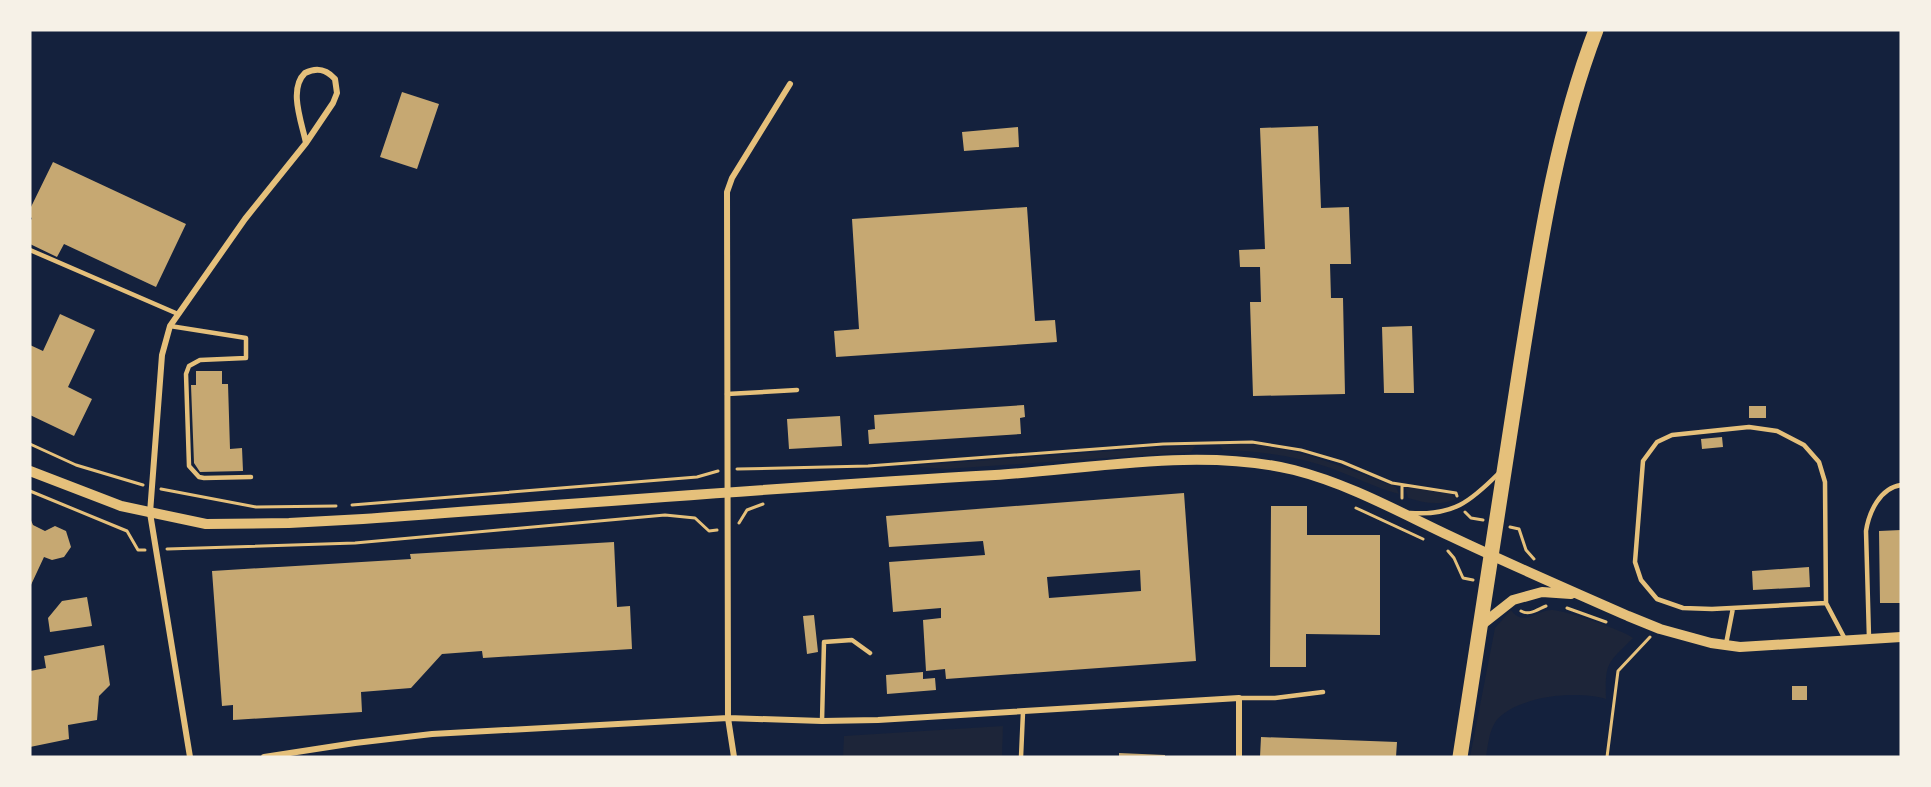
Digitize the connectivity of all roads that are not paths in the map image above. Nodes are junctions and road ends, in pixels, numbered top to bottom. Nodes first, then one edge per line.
1 (1596, 30) edge
2 (790, 84) dead end
3 (306, 143) junction
4 (30, 250) edge
5 (178, 314) junction
6 (170, 326) junction
7 (797, 390) dead end
8 (727, 394) junction
9 (1503, 470) junction
10 (30, 471) edge
11 (251, 477) dead end
12 (1901, 486) edge
13 (727, 493) junction
14 (1402, 512) junction
15 (150, 513) junction
16 (1491, 555) junction
17 (1580, 595) junction
18 (1826, 603) junction
19 (1732, 608) junction
20 (1480, 626) junction
21 (1901, 637) edge
22 (1869, 640) junction
23 (1847, 641) junction
24 (1725, 645) junction
25 (870, 653) dead end
26 (1323, 692) dead end
27 (1239, 698) junction
28 (1023, 712) junction
29 (728, 718) junction
30 (822, 721) junction
31 (190, 757) edge
32 (264, 757) edge
33 (734, 757) edge
34 (1022, 757) edge
35 (1239, 757) edge
36 (1460, 757) edge

1 - 9 main road
2 - 8 street
3 - 3 street
3 - 5 street
4 - 5 lane
5 - 6 street
6 - 11 lane
6 - 15 street
7 - 8 lane
8 - 13 street
9 - 14 lane
9 - 16 main road
10 - 15 street
12 - 22 lane
13 - 14 street
13 - 15 street
13 - 29 street
14 - 16 street
15 - 31 street
16 - 17 street
16 - 20 main road
17 - 20 street
17 - 24 street
18 - 19 lane
18 - 19 lane
18 - 23 lane
19 - 24 lane
20 - 36 main road
21 - 22 street
22 - 23 street
23 - 24 street
25 - 30 lane
26 - 27 lane
27 - 28 street
27 - 35 street
28 - 30 street
28 - 34 lane
29 - 30 street
29 - 32 street
29 - 33 street

